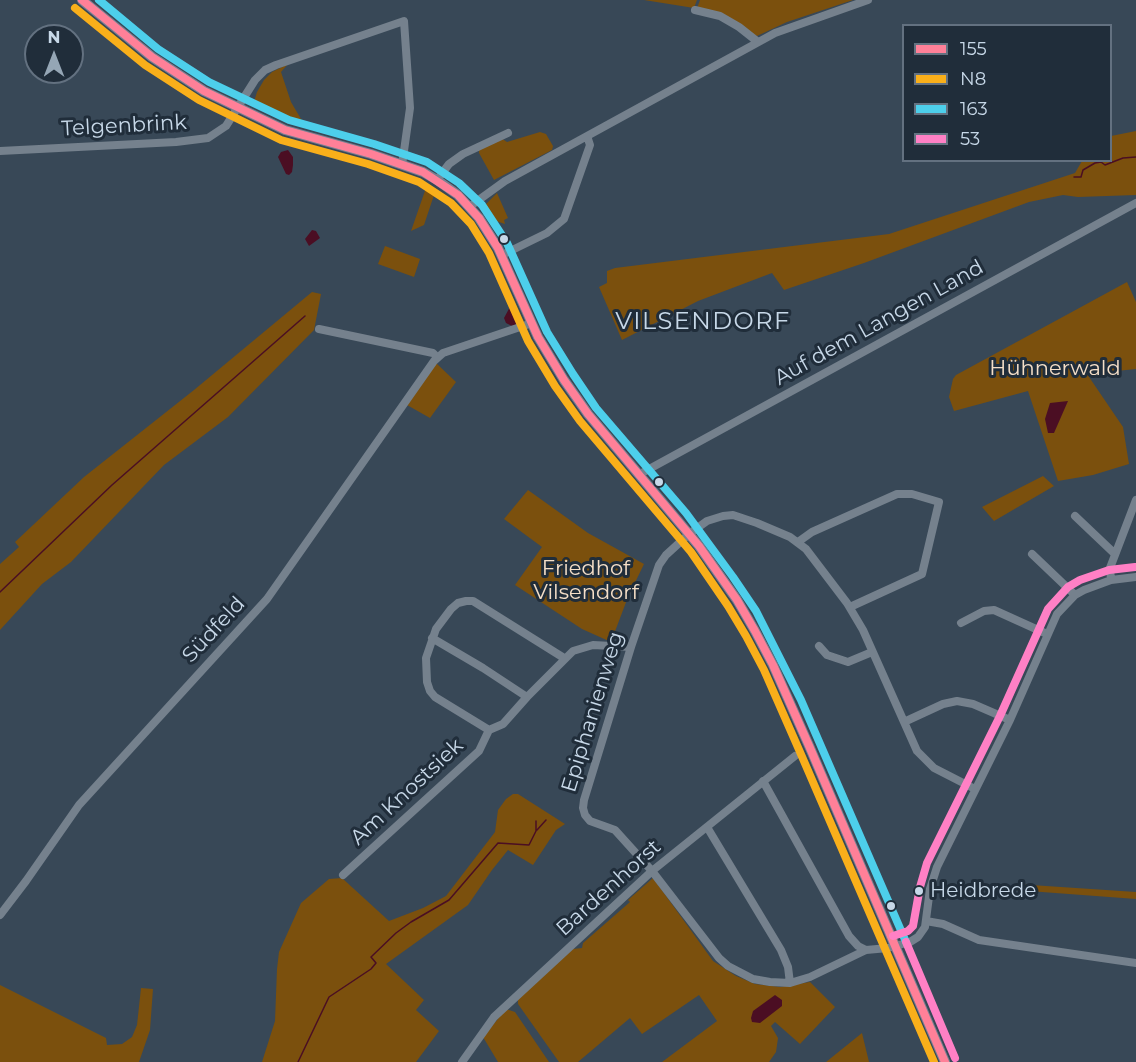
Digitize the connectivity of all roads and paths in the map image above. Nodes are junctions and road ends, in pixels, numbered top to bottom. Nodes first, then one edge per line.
1 (82, 0) edge
2 (868, 0) edge
3 (695, 10) dead end
4 (758, 42) junction
5 (237, 108) junction
6 (508, 133) dead end
7 (587, 136) junction
8 (0, 151) edge
9 (402, 165) junction
10 (437, 180) junction
11 (1136, 203) edge
12 (469, 207) junction
13 (502, 255) junction
14 (532, 323) junction
15 (319, 329) dead end
16 (437, 357) junction
17 (640, 474) junction
18 (1136, 500) edge
19 (1075, 516) dead end
20 (689, 534) junction
21 (798, 542) junction
22 (1032, 554) dead end
23 (1115, 554) junction
24 (1136, 578) edge
25 (1111, 580) junction
26 (1075, 595) junction
27 (850, 607) junction
28 (961, 623) dead end
29 (1047, 634) junction
30 (432, 638) junction
31 (819, 646) dead end
32 (632, 647) junction
33 (872, 652) junction
34 (564, 658) junction
35 (526, 697) junction
36 (1010, 720) junction
37 (904, 722) junction
38 (489, 730) junction
39 (795, 756) dead end
40 (763, 781) junction
41 (975, 789) junction
42 (707, 828) junction
43 (652, 871) junction
44 (343, 875) dead end
45 (0, 915) edge
46 (926, 921) junction
47 (896, 946) junction
48 (866, 951) junction
49 (1136, 963) edge
50 (790, 983) junction
51 (462, 1062) edge
52 (945, 1062) edge

1 - 5 main road
2 - 4 street
3 - 4 street
4 - 7 street
5 - 8 street, Telgenbrink
5 - 9 main road
5 - 9 street, Telgenbrink
6 - 10 street
7 - 12 street
7 - 13 street
9 - 10 main road
10 - 12 main road
11 - 17 street, Auf dem Langen Land
12 - 13 main road
13 - 14 main road
14 - 16 street
14 - 17 main road
15 - 16 street
16 - 45 street, Südfeld
17 - 20 main road
18 - 23 street
19 - 23 street
20 - 21 street, Epiphanienweg
20 - 32 street, Epiphanienweg
20 - 47 main road
21 - 27 street
21 - 27 street
22 - 26 street
23 - 25 street
24 - 25 street
25 - 26 street
26 - 29 street
27 - 33 street
28 - 29 street
29 - 36 street
30 - 34 street
30 - 35 street
30 - 38 street
31 - 33 street
32 - 34 street
32 - 43 street, Epiphanienweg
33 - 37 street
34 - 35 street
35 - 38 street
36 - 37 street
36 - 41 street
37 - 41 street
38 - 44 street, Am Knostsiek
39 - 40 street, Bardenhorst
40 - 42 street, Bardenhorst
40 - 48 street
41 - 46 street
42 - 43 street, Bardenhorst
42 - 50 street
43 - 50 street, Epiphanienweg
43 - 51 street, Bardenhorst
46 - 47 street, Epiphanienweg
46 - 49 street
47 - 48 street, Epiphanienweg
47 - 52 main road
48 - 50 street, Epiphanienweg

